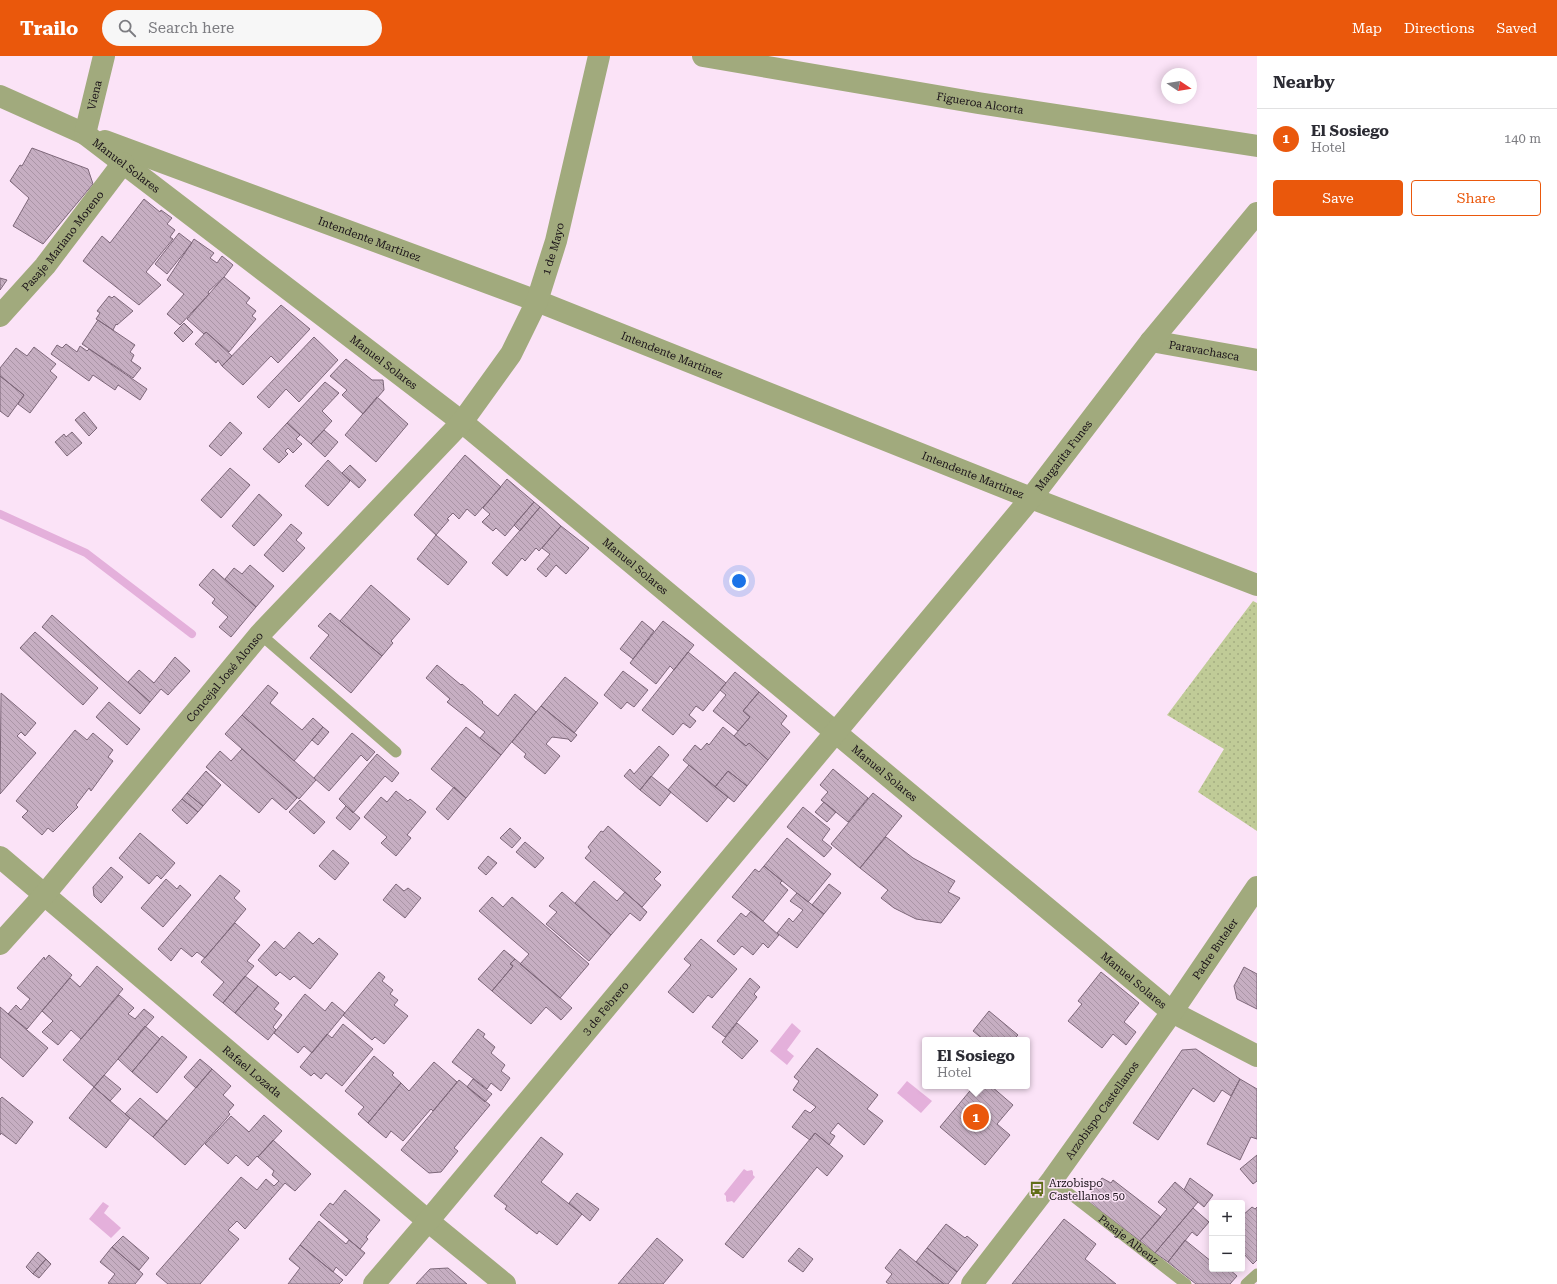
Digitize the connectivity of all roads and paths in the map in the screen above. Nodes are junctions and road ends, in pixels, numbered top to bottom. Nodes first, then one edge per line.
1 (104, 56) edge
2 (599, 56) edge
3 (703, 56) edge
4 (0, 96) edge
5 (85, 134) junction
6 (1257, 146) edge
7 (123, 163) junction
8 (1257, 213) edge
9 (537, 301) junction
10 (0, 316) edge
11 (1151, 341) junction
12 (1257, 360) edge
13 (462, 422) junction
14 (1031, 498) junction
15 (1257, 585) edge
16 (260, 634) junction
17 (836, 732) junction
18 (396, 752) dead end
19 (0, 857) edge
20 (1257, 887) edge
21 (45, 894) junction
22 (0, 944) edge
23 (1172, 1012) junction
24 (1257, 1056) edge
25 (1052, 1180) junction
26 (428, 1221) junction
27 (1257, 1274) edge
28 (374, 1284) edge
29 (505, 1284) edge
30 (972, 1284) edge
31 (1186, 1284) edge
32 (1246, 1284) edge

1 - 5 street, Viena
2 - 9 street, 1 de Mayo
3 - 6 street, Figueroa Alcorta
4 - 5 street, Manuel Solares
5 - 7 street, Manuel Solares
5 - 9 street, Intendente Martinez
7 - 10 street, Pasaje Mariano Moreno
7 - 13 street, Manuel Solares
8 - 11 street, Margarita Funes
9 - 13 street, 1 de Mayo
9 - 14 street, Intendente Martinez
11 - 12 street, Paravachasca
11 - 14 street, Margarita Funes
13 - 16 street, Concejal José Alonso
13 - 17 street, Manuel Solares
14 - 15 street, Intendente Martinez
14 - 17 street, Margarita Funes
16 - 18 lane
16 - 21 street, Concejal José Alonso
17 - 23 street, Manuel Solares
17 - 26 street, 3 de Febrero
19 - 21 street, Rafael Lozada
20 - 23 street, Padre Buteler
21 - 22 street, Concejal José Alonso
21 - 26 street, Rafael Lozada
23 - 24 street, Manuel Solares
23 - 25 street, Arzobispo Castellanos
25 - 30 street, Arzobispo Castellanos
25 - 31 lane, Pasaje Albenz
26 - 28 street, 3 de Febrero
26 - 29 street, Rafael Lozada
27 - 32 lane

